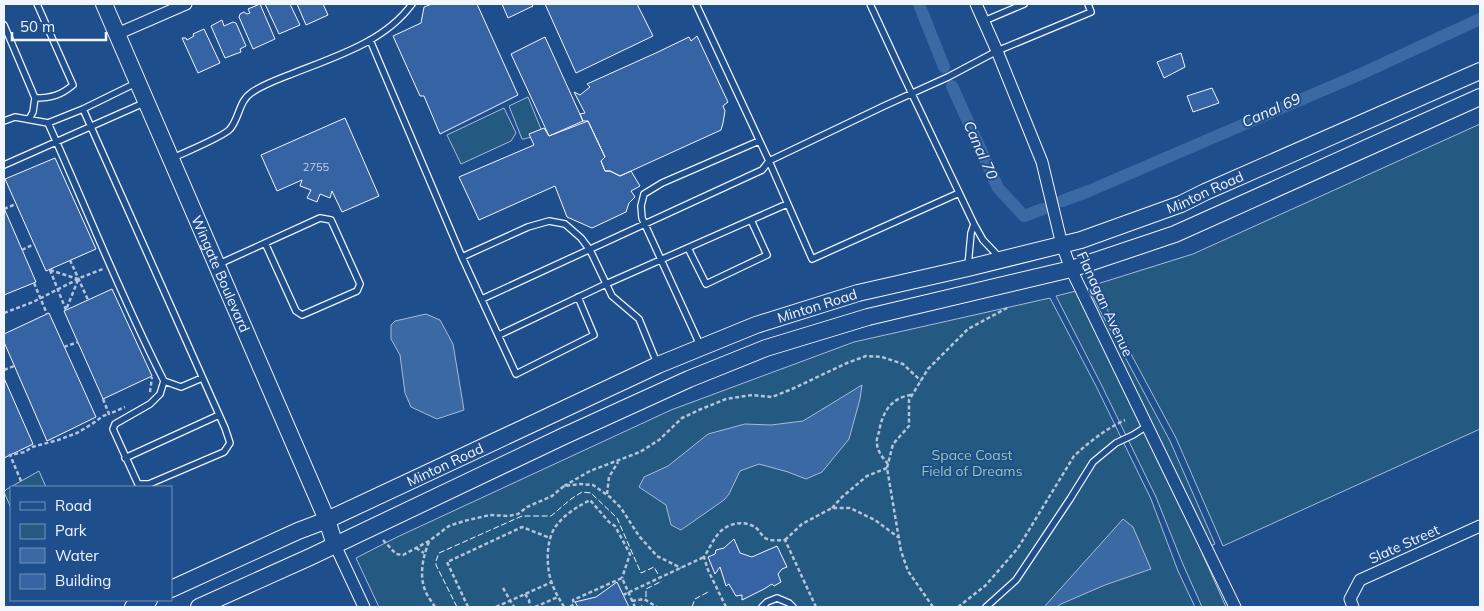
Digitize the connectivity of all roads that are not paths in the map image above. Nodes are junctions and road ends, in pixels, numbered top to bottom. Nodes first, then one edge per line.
1 (37, 4) edge
2 (104, 4) edge
3 (186, 4) edge
4 (412, 4) edge
5 (696, 4) edge
6 (870, 4) edge
7 (976, 4) edge
8 (1024, 4) edge
9 (1088, 4) edge
10 (984, 21) junction
11 (4, 25) edge
12 (117, 34) junction
13 (370, 40) junction
14 (997, 51) junction
15 (1480, 71) edge
16 (138, 82) junction
17 (911, 93) junction
18 (1480, 97) edge
19 (36, 98) junction
20 (146, 102) junction
21 (83, 109) junction
22 (29, 120) junction
23 (4, 121) edge
24 (48, 123) junction
25 (91, 127) junction
26 (57, 141) junction
27 (759, 141) junction
28 (171, 159) junction
29 (769, 162) junction
30 (4, 165) edge
31 (959, 193) junction
32 (788, 204) junction
33 (752, 220) junction
34 (974, 224) junction
35 (645, 225) junction
36 (266, 243) junction
37 (1062, 245) junction
38 (688, 248) junction
39 (590, 250) junction
40 (462, 257) junction
41 (661, 260) junction
42 (1002, 260) junction
43 (217, 265) junction
44 (968, 268) junction
45 (1070, 269) junction
46 (606, 284) junction
47 (578, 297) junction
48 (482, 299) junction
49 (499, 335) junction
50 (702, 347) junction
51 (658, 365) junction
52 (202, 378) junction
53 (689, 379) junction
54 (164, 381) junction
55 (219, 415) junction
56 (1147, 426) junction
57 (125, 458) junction
58 (327, 520) junction
59 (1480, 526) edge
60 (335, 545) junction
61 (172, 589) edge
62 (147, 601) edge
63 (1351, 603) edge
64 (132, 607) edge
65 (199, 607) edge
66 (364, 607) edge
67 (762, 607) edge
68 (793, 607) edge
69 (986, 607) edge
70 (1235, 607) edge

1 - 19 lane
2 - 12 main road, Wingate Boulevard
3 - 12 street
4 - 13 lane
5 - 27 lane
6 - 17 lane
7 - 10 street, Flanagan Avenue
8 - 10 lane
9 - 14 lane
10 - 14 street, Flanagan Avenue
11 - 19 lane
12 - 16 main road, Wingate Boulevard
13 - 28 lane
13 - 40 lane
14 - 17 lane
14 - 37 street, Flanagan Avenue
15 - 37 main road, Minton Road
16 - 20 main road, Wingate Boulevard
16 - 21 lane
17 - 29 lane
17 - 31 lane
18 - 45 main road, Minton Road
19 - 22 lane
20 - 25 lane
20 - 28 main road, Wingate Boulevard
21 - 24 lane
21 - 25 lane
22 - 23 lane
22 - 24 lane
24 - 26 lane
25 - 26 lane
25 - 52 lane
26 - 30 lane
26 - 54 lane
27 - 29 lane
27 - 35 lane
28 - 43 main road, Wingate Boulevard
29 - 32 lane
29 - 35 lane
31 - 32 lane
31 - 34 lane
32 - 33 lane
33 - 38 lane
33 - 38 lane
34 - 42 lane
34 - 44 lane
35 - 39 lane
35 - 41 lane
36 - 36 lane
36 - 43 lane
37 - 42 main road, Minton Road
37 - 45 street, Flanagan Avenue
38 - 41 lane
39 - 40 lane
39 - 46 lane
39 - 48 lane
40 - 48 lane
41 - 46 lane
41 - 50 lane
42 - 44 main road, Minton Road
43 - 58 main road, Wingate Boulevard
44 - 50 main road, Minton Road
45 - 53 main road, Minton Road
45 - 56 street, Flanagan Avenue
46 - 47 lane
46 - 51 lane
47 - 49 lane
47 - 49 lane
48 - 49 lane
50 - 51 main road, Minton Road
50 - 53 main road
51 - 53 main road
51 - 58 main road, Minton Road
52 - 54 lane
52 - 55 lane
53 - 60 main road, Minton Road
54 - 57 lane
55 - 57 lane
55 - 57 lane
56 - 69 lane
56 - 70 street, Flanagan Avenue
58 - 60 main road, Wingate Boulevard
58 - 61 main road, Minton Road
59 - 63 street, Slate Street
60 - 65 main road, Minton Road
60 - 66 street
62 - 64 main road
67 - 68 lane

